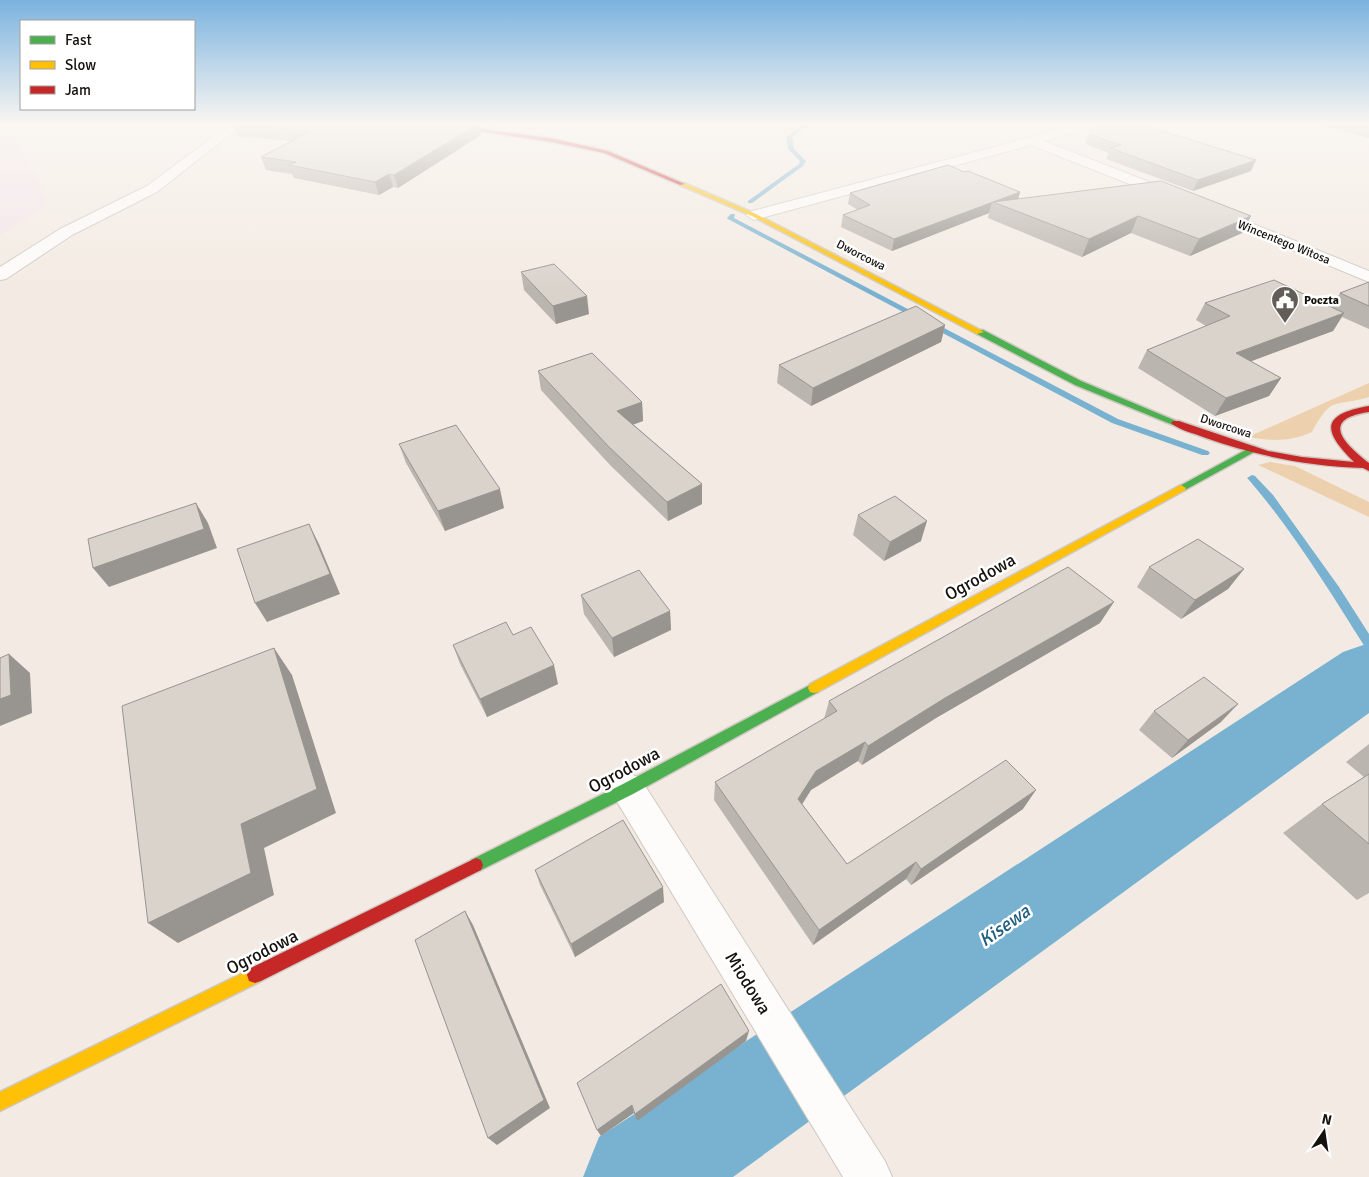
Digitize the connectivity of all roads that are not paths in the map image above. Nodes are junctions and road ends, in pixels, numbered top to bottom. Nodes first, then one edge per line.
1 (165, 179) edge
2 (669, 179) edge
3 (890, 179) edge
4 (1129, 179) edge
5 (754, 215) junction
6 (0, 275) edge
7 (1369, 277) edge
8 (1369, 409) edge
9 (1253, 449) junction
10 (1313, 450) dead end
11 (1367, 466) edge
12 (628, 788) junction
13 (0, 1102) edge
14 (869, 1177) edge

1 - 6 street
2 - 5 street, Dworcowa
3 - 5 street
4 - 7 street, Wincentego Witosa
5 - 9 street, Dworcowa
8 - 11 street
9 - 10 street, Dworcowa
9 - 11 street, Dworcowa
9 - 12 street, Ogrodowa
12 - 13 street, Ogrodowa
12 - 14 street, Miodowa

